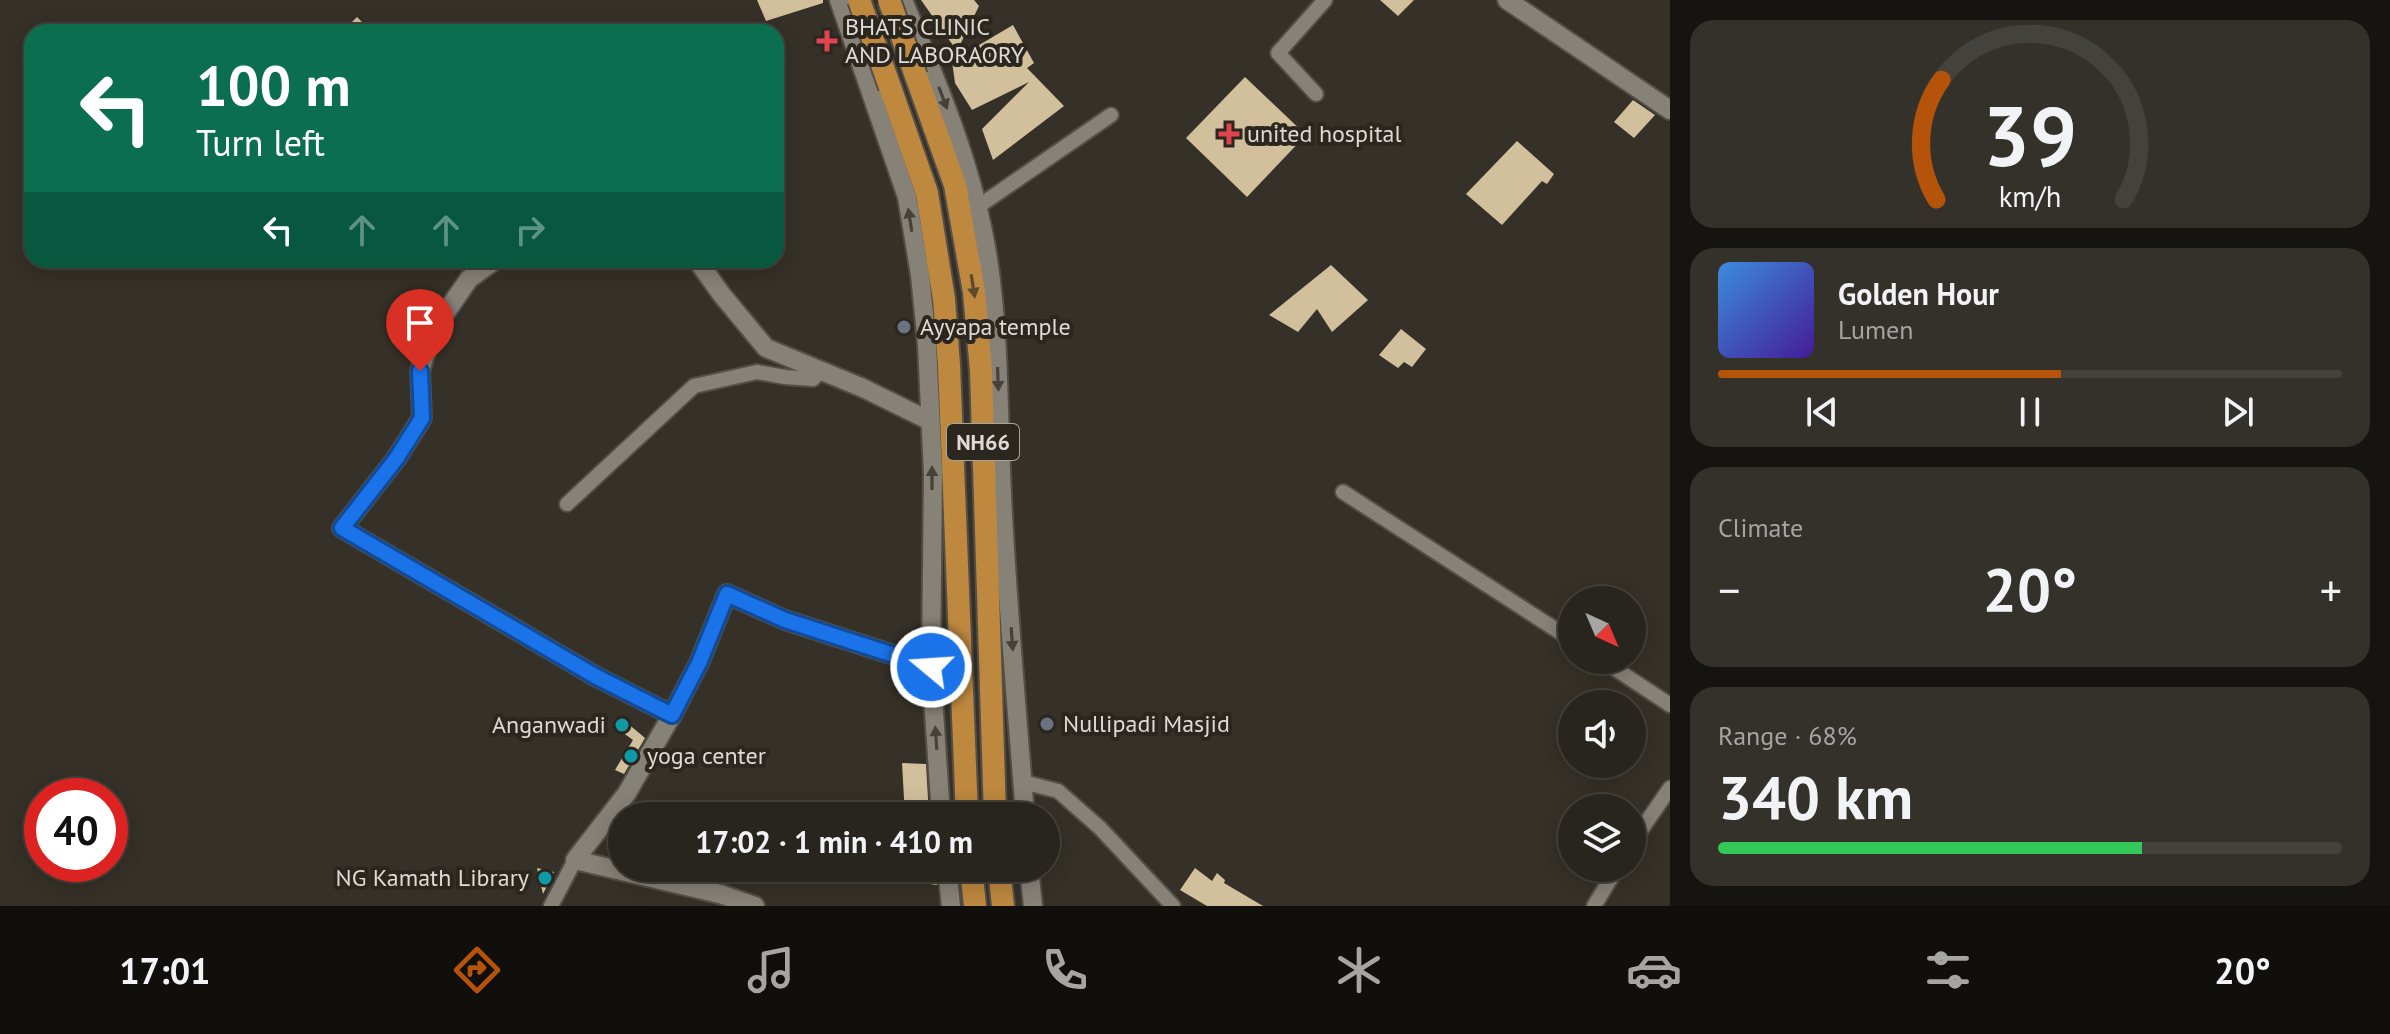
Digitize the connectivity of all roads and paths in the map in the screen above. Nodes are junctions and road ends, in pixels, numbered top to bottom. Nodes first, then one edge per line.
1 (839, 0) edge
2 (859, 0) edge
3 (889, 0) edge
4 (903, 0) edge
5 (1325, 0) edge
6 (1507, 0) edge
7 (1316, 94) dead end
8 (1670, 110) edge
9 (1111, 115) dead end
10 (976, 208) junction
11 (484, 268) edge
12 (703, 268) edge
13 (820, 372) junction
14 (930, 421) junction
15 (1343, 492) dead end
16 (567, 504) dead end
17 (1558, 631) edge
18 (931, 667) junction
19 (1623, 674) edge
20 (1670, 705) edge
21 (672, 715) junction
22 (1023, 782) junction
23 (1670, 788) edge
24 (940, 802) edge
25 (966, 802) edge
26 (995, 802) edge
27 (1024, 802) edge
28 (1646, 823) edge
29 (575, 860) junction
30 (948, 882) edge
31 (972, 882) edge
32 (1000, 882) edge
33 (1030, 882) edge
34 (1609, 882) edge
35 (551, 906) edge
36 (755, 906) edge
37 (951, 906) edge
38 (975, 906) edge
39 (1003, 906) edge
40 (1033, 906) edge
41 (1173, 906) edge
42 (1594, 906) edge

14 -> 1 street
2 - 25 highway, NH66, bridge
3 -> 26 highway, NH66, bridge
4 -> 10 street
5 - 7 street
6 - 8 street
9 - 10 street
10 -> 22 street
11 - 21 street
12 - 13 street
13 - 14 street
13 - 16 street
18 -> 14 street
15 - 17 street
18 - 21 street
24 -> 18 street
19 - 20 street
21 - 29 street
22 - 27 street
22 - 41 street
23 - 28 street
29 - 35 street
29 - 36 street
30 - 37 street
31 - 38 highway
32 - 39 highway
33 - 40 street
34 - 42 street

